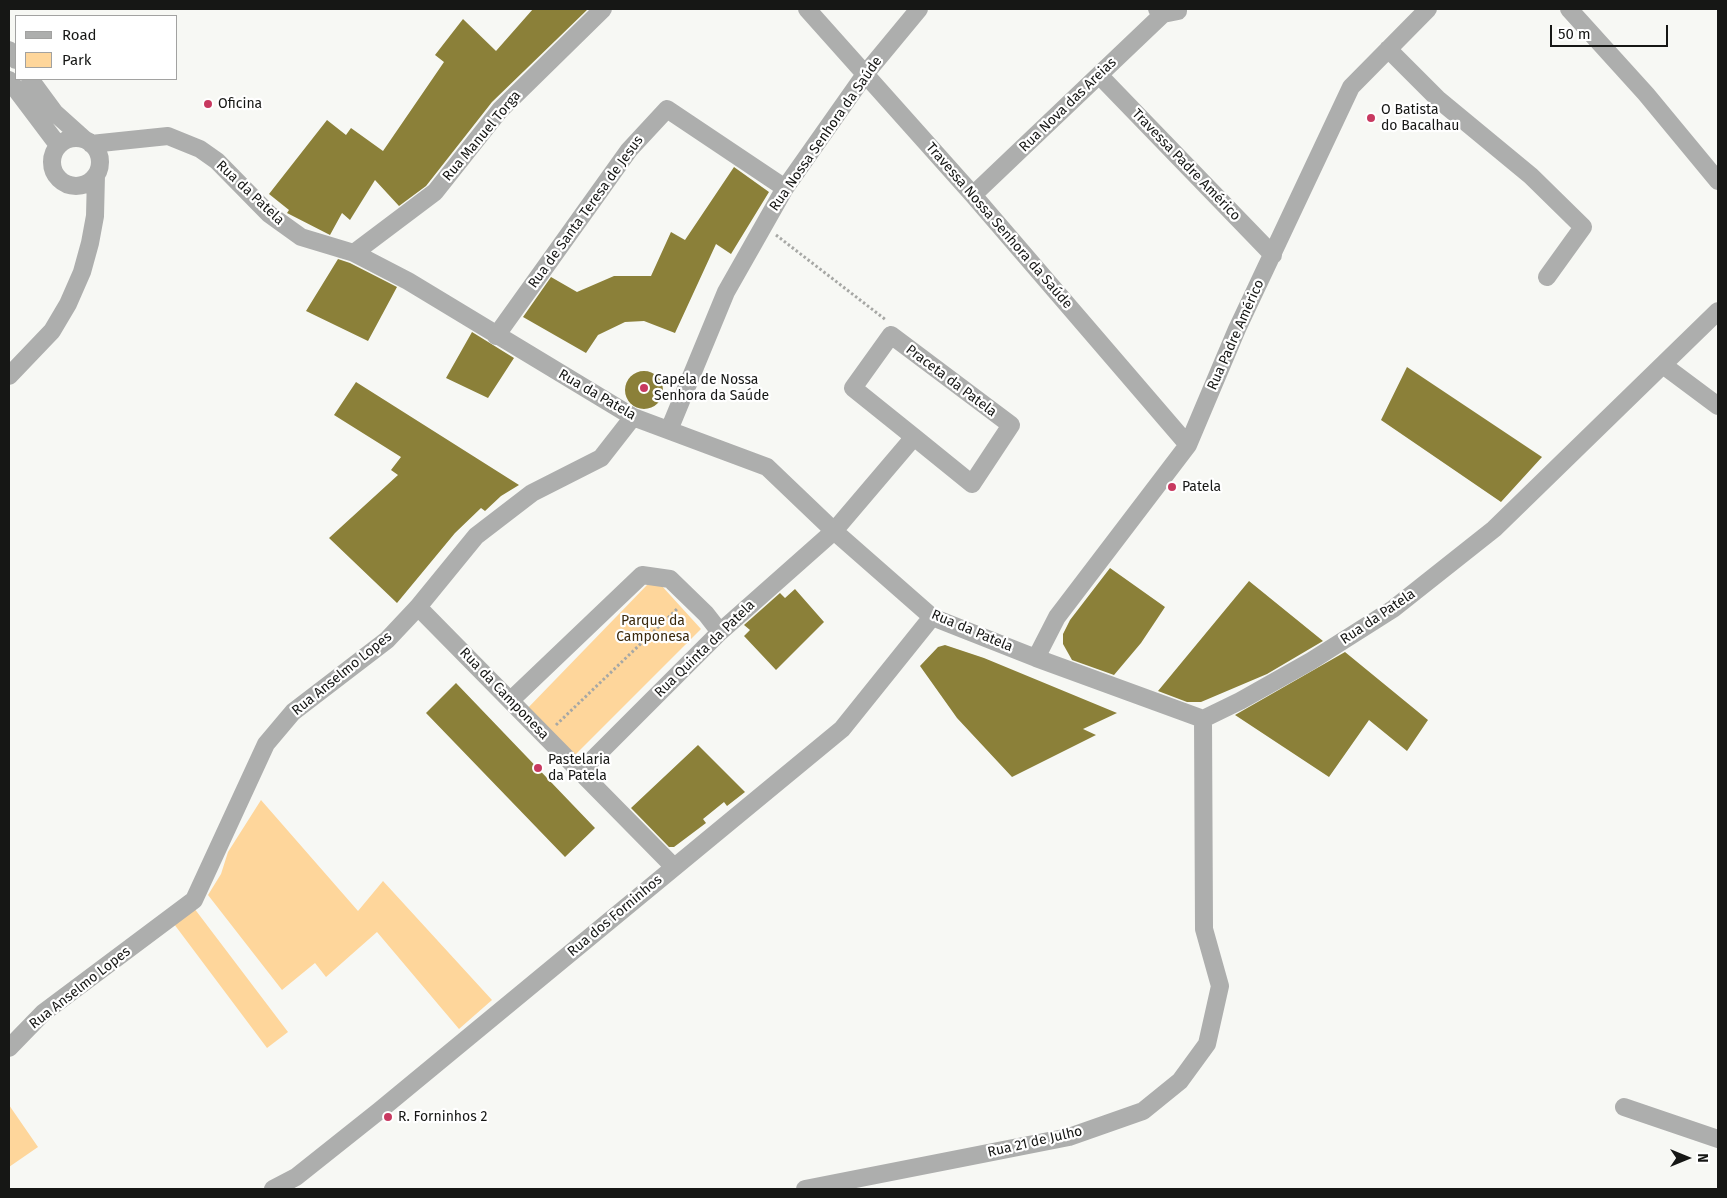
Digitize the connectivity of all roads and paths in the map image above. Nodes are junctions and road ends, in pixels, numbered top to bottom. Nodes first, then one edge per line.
1 (603, 9) edge
2 (808, 9) edge
3 (919, 9) edge
4 (1428, 9) edge
5 (1569, 9) edge
6 (1166, 10) edge
7 (1388, 49) junction
8 (866, 73) junction
9 (1100, 75) junction
10 (9, 80) edge
11 (31, 80) edge
12 (126, 140) junction
13 (88, 141) junction
14 (58, 145) junction
15 (98, 170) junction
16 (1718, 181) edge
17 (75, 187) junction
18 (785, 188) junction
19 (974, 195) junction
20 (95, 216) junction
21 (764, 226) junction
22 (354, 253) junction
23 (1273, 255) junction
24 (1547, 277) dead end
25 (1718, 311) edge
26 (888, 321) dead end
27 (496, 336) junction
28 (1663, 365) junction
29 (9, 376) edge
30 (1718, 406) edge
31 (633, 417) junction
32 (669, 430) junction
33 (914, 437) junction
34 (1188, 445) junction
35 (834, 531) junction
36 (689, 598) junction
37 (418, 607) junction
38 (932, 616) junction
39 (720, 632) junction
40 (1036, 658) junction
41 (511, 700) junction
42 (1203, 719) junction
43 (545, 736) junction
44 (580, 772) junction
45 (674, 867) junction
46 (9, 1048) edge
47 (1624, 1108) dead end
48 (1718, 1139) edge
49 (273, 1189) edge
50 (805, 1189) edge

1 - 22 street, Rua Manuel Torga
2 - 8 street, Travessa Nossa Senhora da Saúde
3 - 8 street, Rua Nossa Senhora da Saúde
4 - 7 street, Rua Padre Américo
5 - 16 street
6 - 9 street, Rua Nova das Areias
7 - 23 street, Rua Padre Américo
7 - 24 street
8 - 18 street, Rua Nossa Senhora da Saúde
8 - 19 street, Travessa Nossa Senhora da Saúde
9 - 19 street, Rua Nova das Areias
9 - 23 street, Travessa Padre Américo
10 - 14 street
11 - 13 street
12 - 13 street, Rua da Patela
12 - 15 street
12 - 22 street, Rua da Patela
13 - 14 street
13 - 15 street
14 - 17 street
15 - 17 street
15 - 20 street
17 - 20 street
18 - 21 street, Rua Nossa Senhora da Saúde
18 - 27 street, Rua de Santa Teresa de Jesus
19 - 34 street, Travessa Nossa Senhora da Saúde
20 - 29 street
21 - 26 path
21 - 32 street, Rua Nossa Senhora da Saúde
22 - 27 street, Rua da Patela
23 - 34 street, Rua Padre Américo
25 - 28 street, Rua da Patela
27 - 31 street, Rua da Patela
28 - 30 street
28 - 42 street, Rua da Patela
31 - 32 street, Rua da Patela
31 - 37 street, Rua Anselmo Lopes
32 - 35 street, Rua da Patela
33 - 33 street, Praceta da Patela
33 - 35 street
34 - 40 street, Rua Padre Américo
35 - 38 street, Rua da Patela
35 - 39 street, Rua Quinta da Patela
36 - 39 street
36 - 41 street
36 - 43 path
37 - 41 street, Rua da Camponesa
37 - 46 street, Rua Anselmo Lopes
38 - 40 street, Rua da Patela
38 - 45 street, Rua dos Forninhos
39 - 44 street, Rua Quinta da Patela
40 - 42 street, Rua da Patela
41 - 43 street, Rua da Camponesa
42 - 50 street, Rua 21 de Julho
43 - 44 street, Rua da Camponesa
44 - 45 street, Rua da Camponesa
45 - 49 street, Rua dos Forninhos
47 - 48 street

